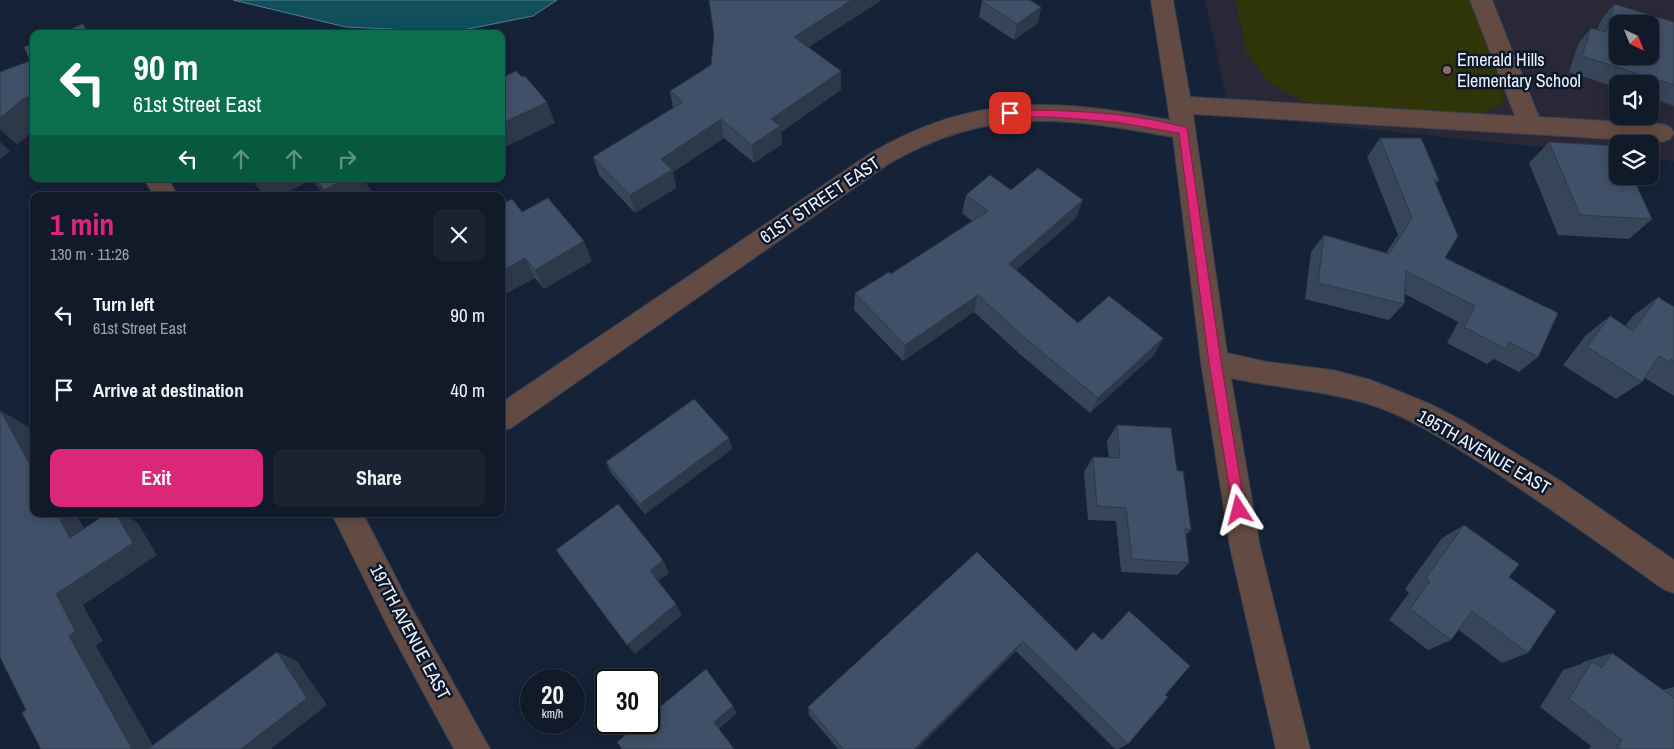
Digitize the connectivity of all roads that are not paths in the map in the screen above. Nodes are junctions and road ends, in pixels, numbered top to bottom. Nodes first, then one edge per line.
1 (1162, 0) edge
2 (1481, 0) edge
3 (1182, 118) junction
4 (1530, 125) junction
5 (1662, 133) dead end
6 (1215, 362) junction
7 (505, 417) edge
8 (354, 517) edge
9 (1674, 578) edge
10 (474, 749) edge
11 (1293, 749) edge

1 - 3 street
2 - 4 street
3 - 4 street, 61ST STREET EAST
3 - 6 street
3 - 7 street, 61ST STREET EAST
4 - 5 street, 61ST STREET EAST
6 - 9 street, 195TH AVENUE EAST
6 - 11 street
8 - 10 street, 197TH AVENUE EAST

